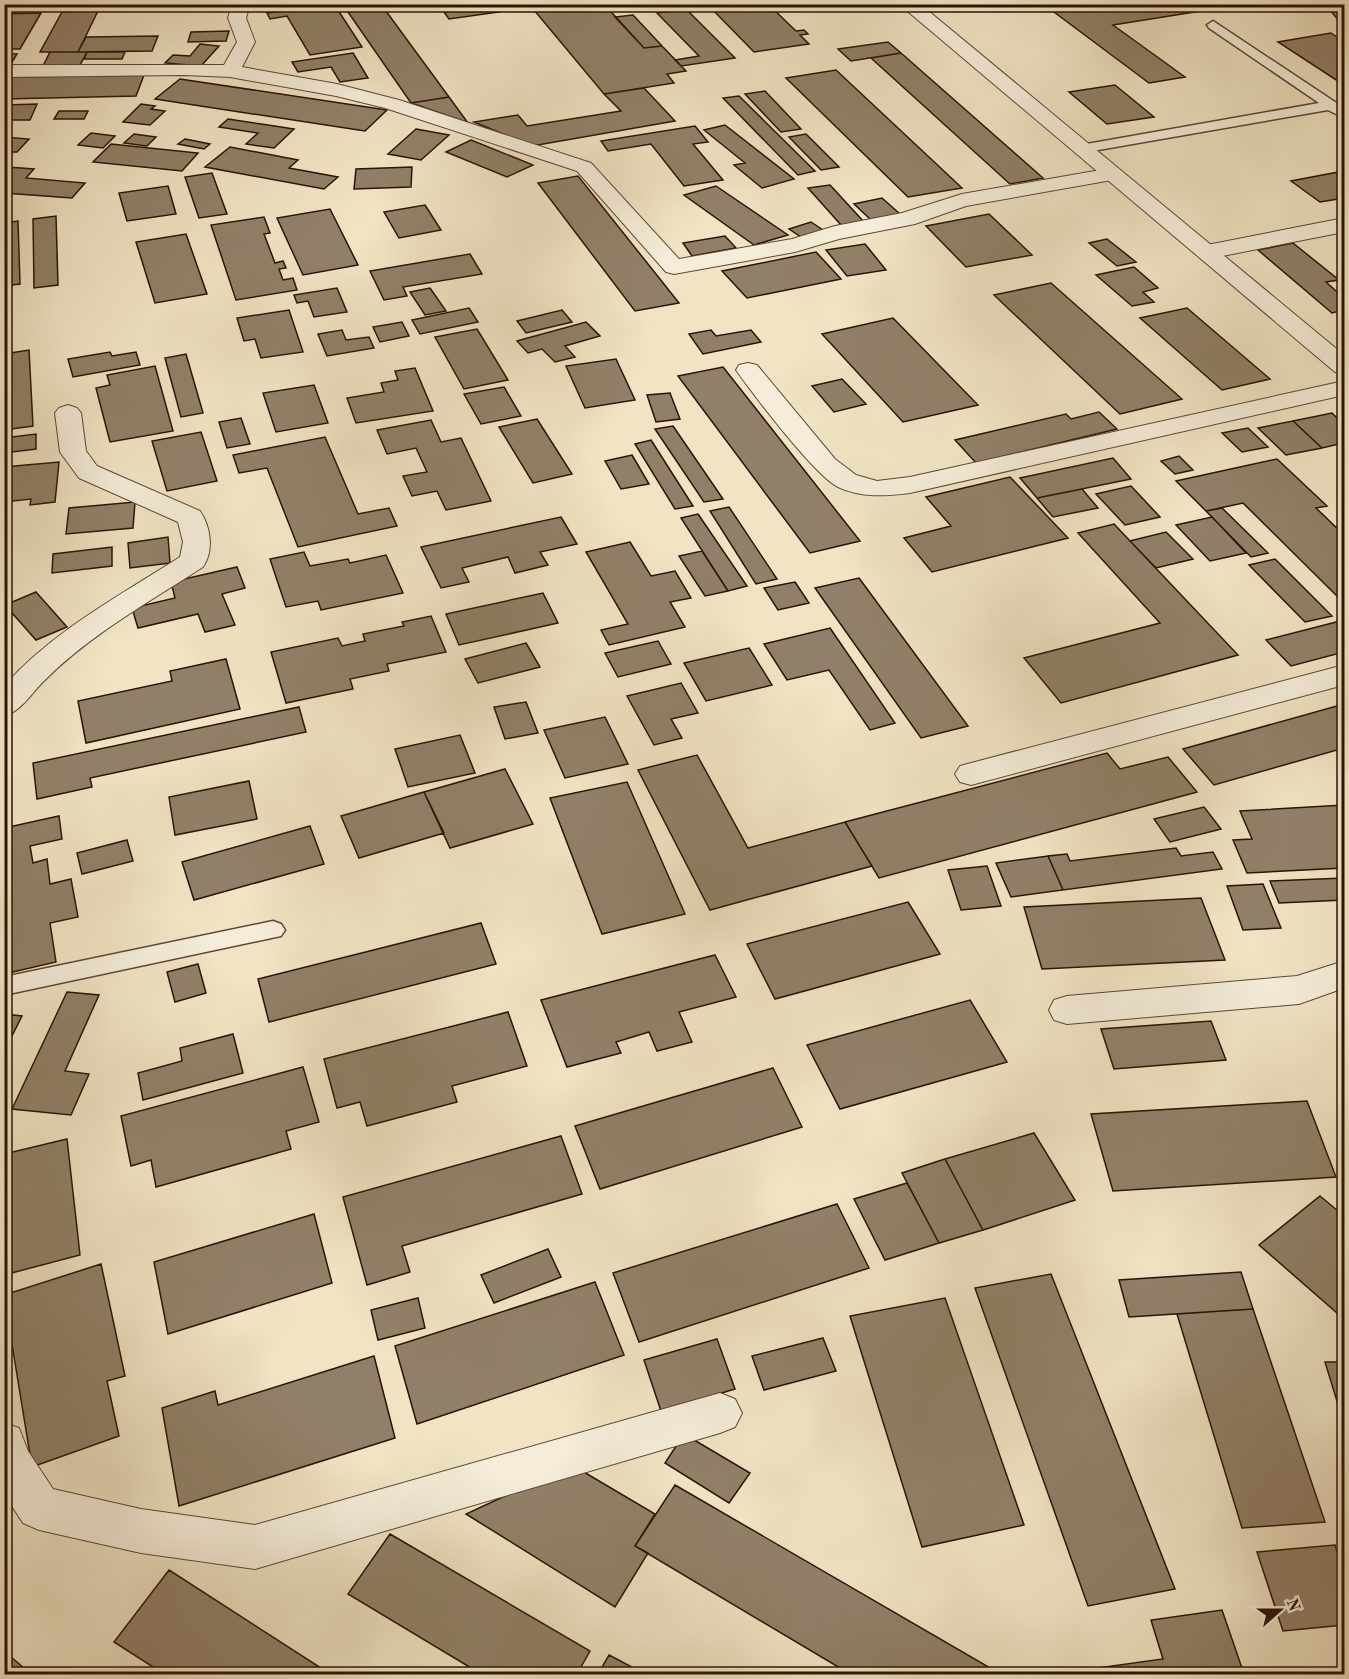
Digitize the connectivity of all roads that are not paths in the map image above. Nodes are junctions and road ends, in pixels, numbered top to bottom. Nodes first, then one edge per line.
1 (241, 4) edge
2 (908, 4) edge
3 (1213, 25) dead end
4 (4, 71) edge
5 (230, 71) junction
6 (1331, 105) junction
7 (1344, 114) edge
8 (1081, 149) junction
9 (1112, 174) junction
10 (1344, 225) edge
11 (1207, 252) junction
12 (1344, 367) edge
13 (748, 370) dead end
14 (1344, 388) edge
15 (68, 413) dead end
16 (1344, 675) edge
17 (4, 706) edge
18 (971, 774) dead end
19 (273, 930) dead end
20 (1344, 974) edge
21 (4, 986) edge
22 (1066, 1010) dead end
23 (720, 1413) dead end
24 (4, 1443) edge

1 - 5 street
2 - 8 street
3 - 6 lane
4 - 5 street
5 - 9 street
6 - 7 lane
6 - 8 lane
8 - 9 street
9 - 11 street
10 - 11 street
11 - 12 street
13 - 14 street
15 - 17 street
16 - 18 street
19 - 21 lane
20 - 22 street
23 - 24 street

